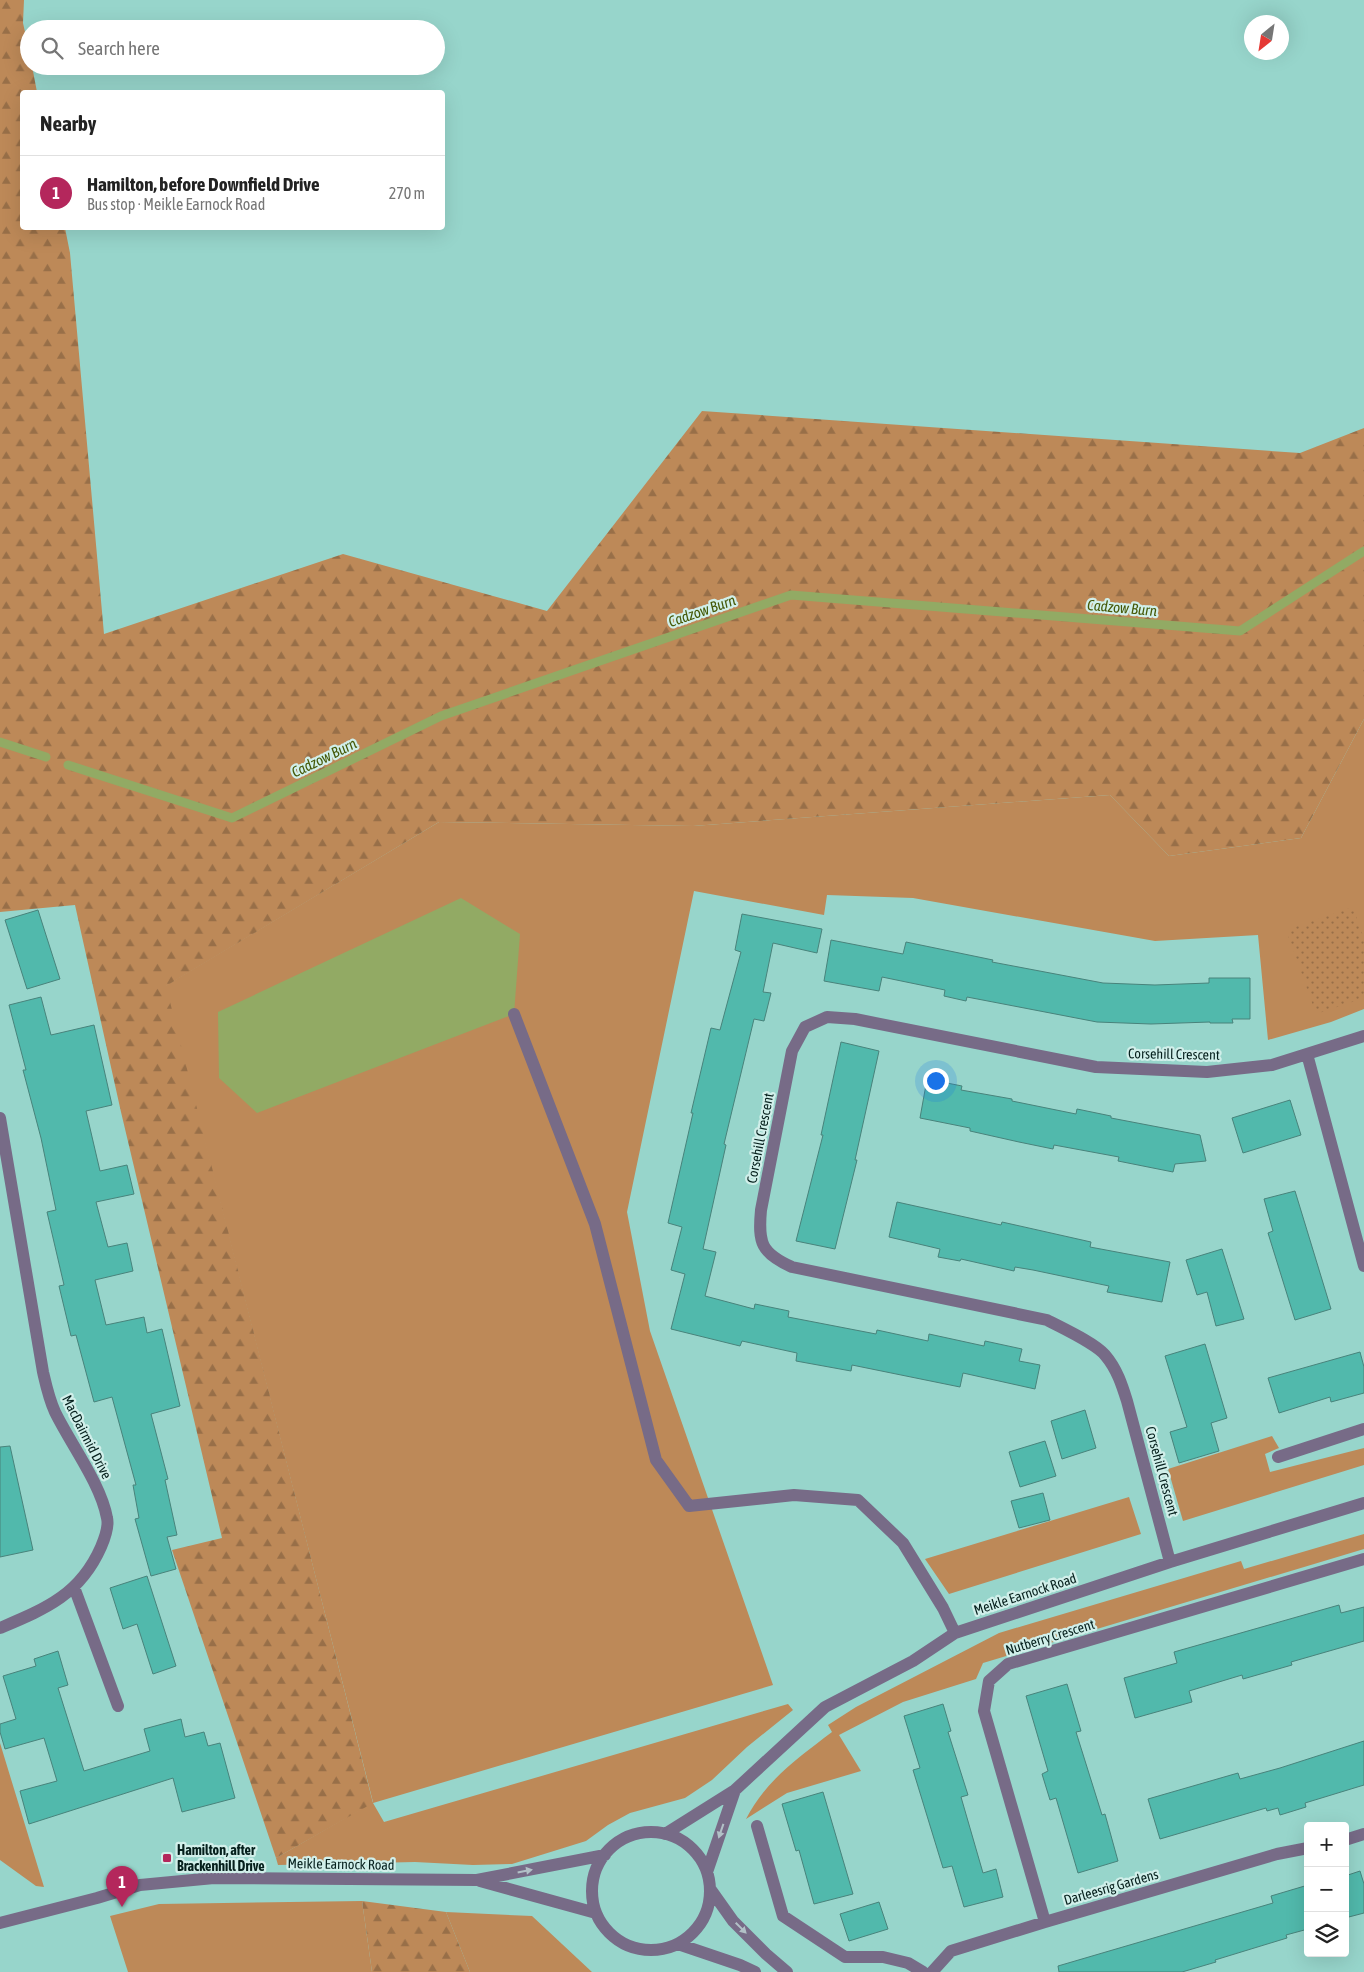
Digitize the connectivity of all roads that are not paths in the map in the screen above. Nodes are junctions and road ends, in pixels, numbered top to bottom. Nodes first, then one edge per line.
1 (514, 1014) dead end
2 (1364, 1036) edge
3 (1307, 1054) junction
4 (0, 1118) edge
5 (1364, 1266) edge
6 (1364, 1429) edge
7 (1278, 1458) dead end
8 (1364, 1503) edge
9 (1364, 1560) edge
10 (1170, 1562) junction
11 (74, 1586) junction
12 (0, 1628) edge
13 (955, 1633) junction
14 (118, 1706) dead end
15 (735, 1790) junction
16 (757, 1826) dead end
17 (665, 1834) junction
18 (1364, 1834) edge
19 (1349, 1839) edge
20 (1304, 1849) edge
21 (605, 1855) junction
22 (707, 1872) junction
23 (478, 1880) junction
24 (711, 1890) junction
25 (596, 1913) junction
26 (1045, 1922) junction
27 (0, 1923) edge
28 (678, 1944) junction
29 (755, 1972) edge
30 (787, 1972) edge
31 (923, 1972) edge
32 (932, 1972) edge

1 - 13 street
2 - 3 street, Corsehill Crescent
3 - 5 street
3 - 10 street, Corsehill Crescent
4 - 11 street, MacDairmid Drive
6 - 7 street
8 - 10 street, Meikle Earnock Road
9 - 26 street, Nutberry Crescent
10 - 13 street, Meikle Earnock Road
11 - 12 street, MacDairmid Drive
11 - 14 street
13 - 15 street, Meikle Earnock Road
15 - 17 street, Meikle Earnock Road
15 -> 22 street, Meikle Earnock Road
16 - 31 street
17 - 21 street
17 - 22 street
18 - 19 street
20 - 26 street, Darleesrig Gardens
23 -> 21 street, Meikle Earnock Road
21 - 25 street
22 - 24 street
23 - 25 street, Meikle Earnock Road
23 - 27 street, Meikle Earnock Road
24 - 28 street
24 -> 30 street
25 - 28 street
26 - 32 street, Darleesrig Gardens
28 - 29 street

